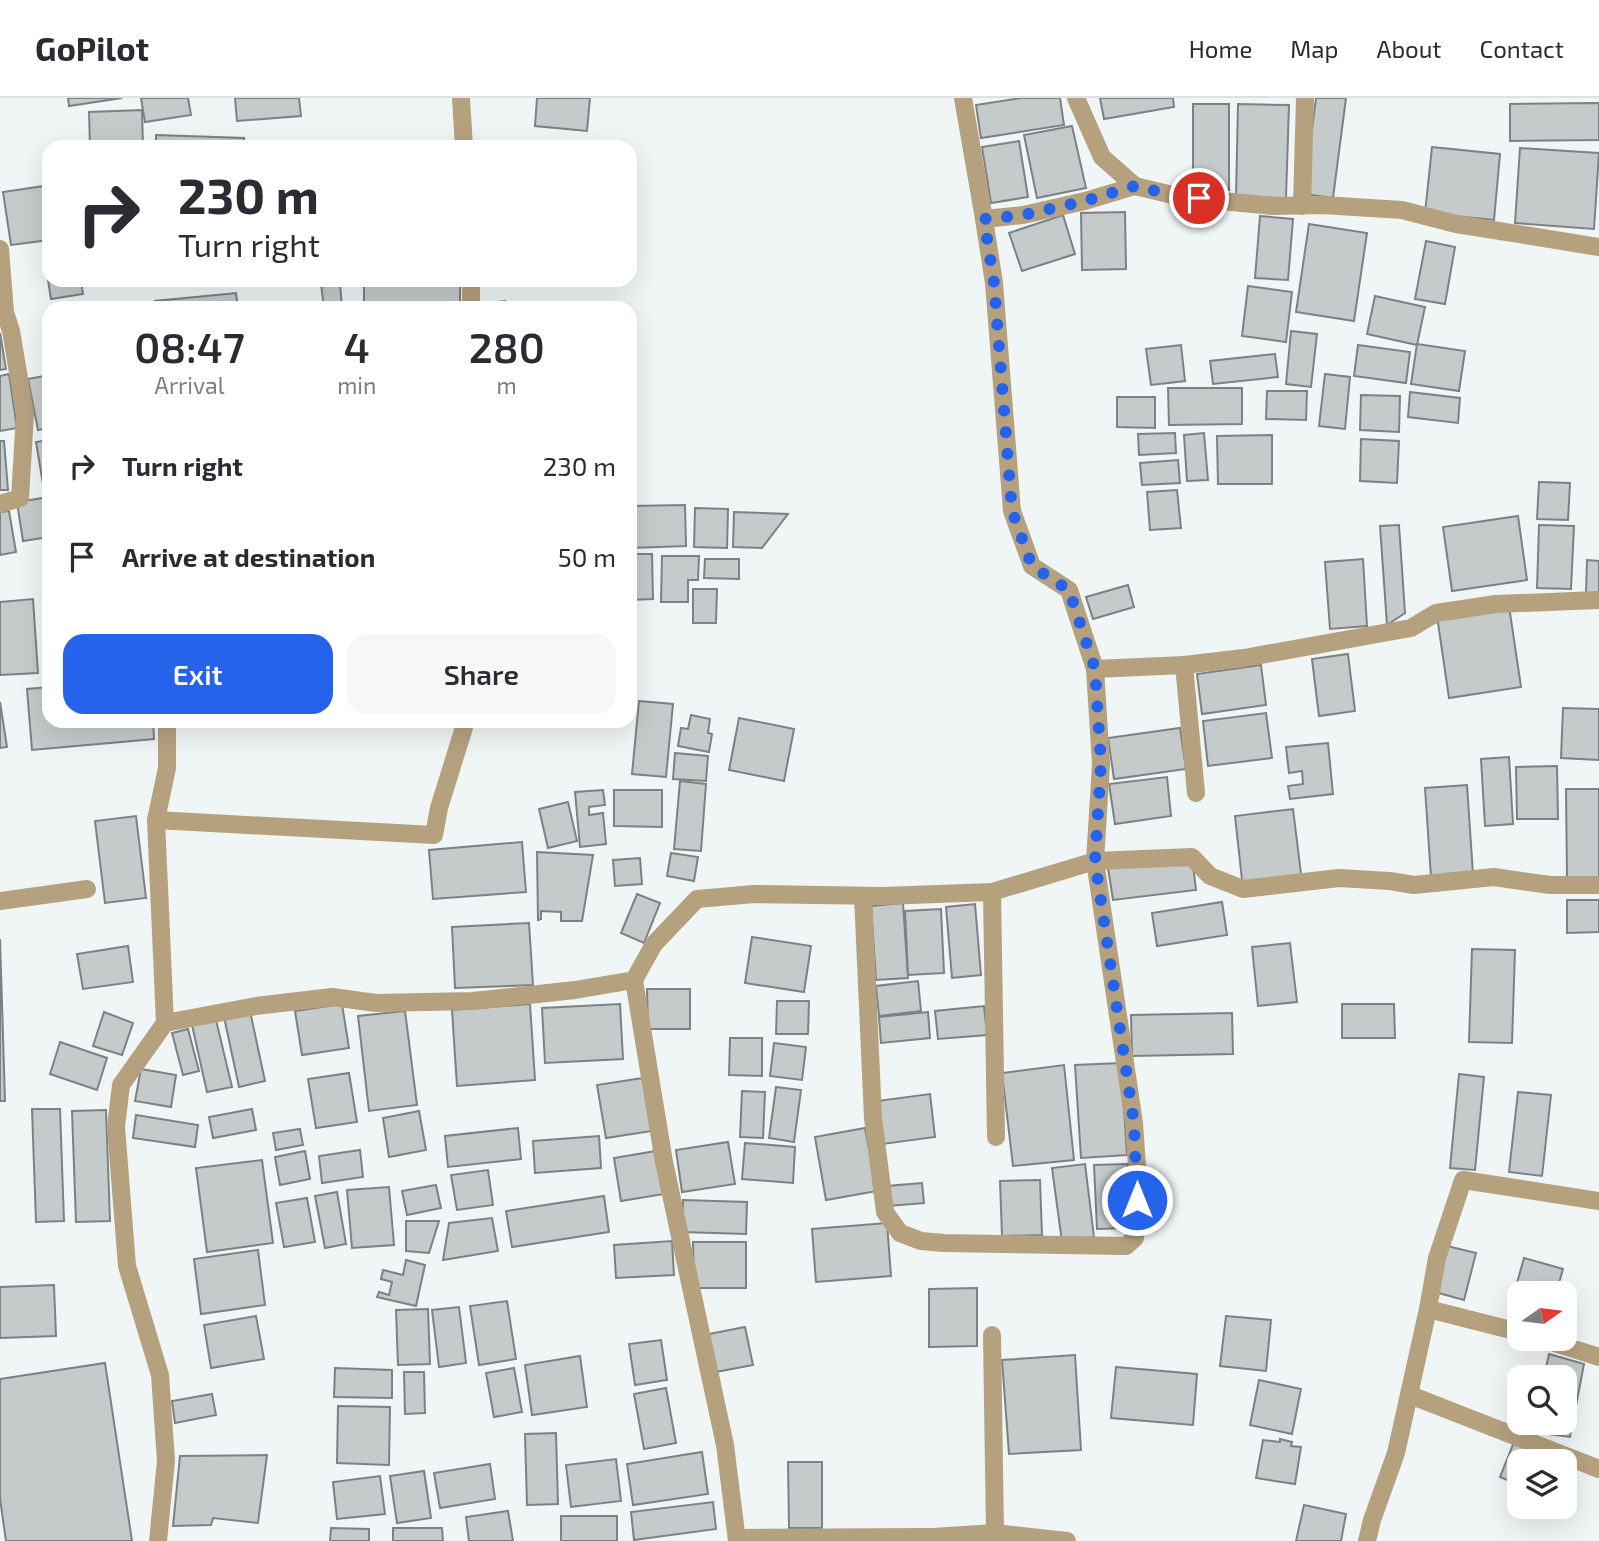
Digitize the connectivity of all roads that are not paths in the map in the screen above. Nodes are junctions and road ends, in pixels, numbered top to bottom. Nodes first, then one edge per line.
1 (461, 98) edge
2 (962, 98) edge
3 (1076, 98) edge
4 (1305, 98) edge
5 (464, 140) edge
6 (1135, 186) junction
7 (1302, 206) junction
8 (984, 219) junction
9 (1599, 247) edge
10 (0, 249) edge
11 (2, 312) edge
12 (0, 503) edge
13 (1599, 600) edge
14 (1184, 665) junction
15 (1095, 669) junction
16 (167, 728) edge
17 (464, 728) edge
18 (1196, 793) dead end
19 (156, 820) junction
20 (1095, 861) junction
21 (1599, 885) edge
22 (87, 889) dead end
23 (992, 892) junction
24 (863, 896) junction
25 (0, 901) edge
26 (635, 981) junction
27 (164, 1023) junction
28 (996, 1137) dead end
29 (1599, 1201) edge
30 (1428, 1309) junction
31 (1507, 1329) edge
32 (992, 1335) dead end
33 (1577, 1350) edge
34 (1599, 1357) edge
35 (1410, 1395) junction
36 (1599, 1469) edge
37 (995, 1533) junction
38 (737, 1539) edge
39 (933, 1539) edge
40 (158, 1541) edge
41 (1066, 1541) edge
42 (1367, 1541) edge

1 - 5 street
2 - 8 street
3 - 6 street
4 - 7 street
6 - 7 street
6 - 8 street
7 - 9 street
8 - 15 street
10 - 11 street
11 - 12 street
13 - 14 street
14 - 15 street
14 - 18 street
15 - 20 street
16 - 19 street
17 - 19 street
19 - 27 street
20 - 21 street
20 - 23 street
20 - 24 street
22 - 25 street
23 - 24 street
23 - 28 street
24 - 26 street
26 - 27 street
26 - 38 street
27 - 40 street
29 - 30 street
30 - 31 street
30 - 35 street
32 - 37 street
33 - 34 street
35 - 36 street
35 - 42 street
37 - 39 street
37 - 41 street
38 - 39 street

